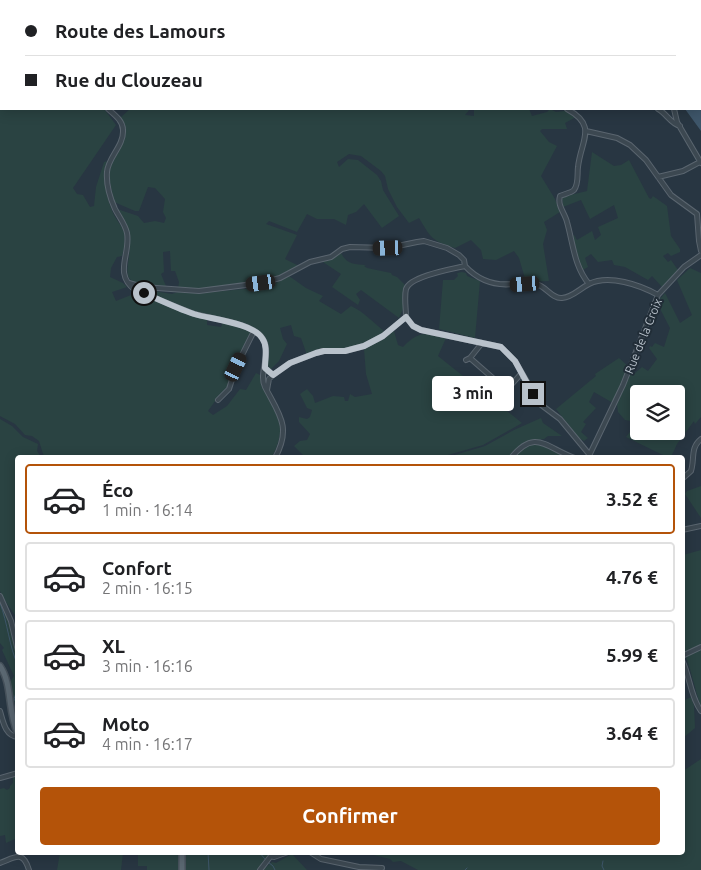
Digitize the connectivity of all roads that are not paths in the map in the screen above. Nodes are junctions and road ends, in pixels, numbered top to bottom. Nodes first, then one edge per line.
1 (109, 110) edge
2 (569, 110) edge
3 (660, 110) edge
4 (674, 110) edge
5 (680, 126) junction
6 (586, 130) junction
7 (701, 162) edge
8 (658, 177) junction
9 (699, 215) edge
10 (701, 253) edge
11 (465, 266) junction
12 (127, 282) junction
13 (589, 284) junction
14 (658, 295) junction
15 (406, 317) junction
16 (254, 331) junction
17 (482, 343) junction
18 (265, 368) junction
19 (521, 374) junction
20 (273, 375) junction
21 (267, 390) junction
22 (218, 400) dead end
23 (701, 439) edge
24 (276, 455) edge
25 (514, 455) edge
26 (569, 455) edge
27 (587, 455) edge
28 (588, 455) edge
29 (685, 476) edge
30 (701, 526) edge
31 (685, 529) edge
32 (0, 596) edge
33 (15, 639) edge
34 (701, 647) edge
35 (685, 655) edge
36 (0, 666) edge
37 (685, 666) edge
38 (0, 711) edge
39 (701, 711) edge
40 (15, 726) edge
41 (15, 736) edge
42 (15, 774) edge
43 (0, 778) edge
44 (182, 855) edge
45 (316, 855) edge
46 (270, 858) edge
47 (0, 863) edge
48 (382, 868) dead end
49 (30, 870) edge
50 (182, 870) edge
51 (260, 870) edge

1 - 12 street
2 - 6 street
3 - 5 street
4 - 5 street
5 - 7 street
6 - 8 street
6 - 13 street
7 - 8 street
8 - 9 street
9 - 10 street
10 - 14 street, Rue de la Croix
11 - 12 street
11 - 13 street
11 - 15 street
12 - 16 street
13 - 14 street
14 - 28 street, Rue de la Croix
15 - 17 street
15 - 20 street
16 - 18 street
16 - 22 street
17 - 19 street
17 - 19 street
18 - 20 street
18 - 21 street
19 - 27 street
20 - 21 street
21 - 24 street
23 - 29 street
25 - 26 street
30 - 31 street
32 - 33 street
34 - 35 street
36 - 40 main road
37 - 39 street
38 - 41 street
42 - 43 street
44 - 50 main road
45 - 48 street
46 - 51 street
47 - 49 street

